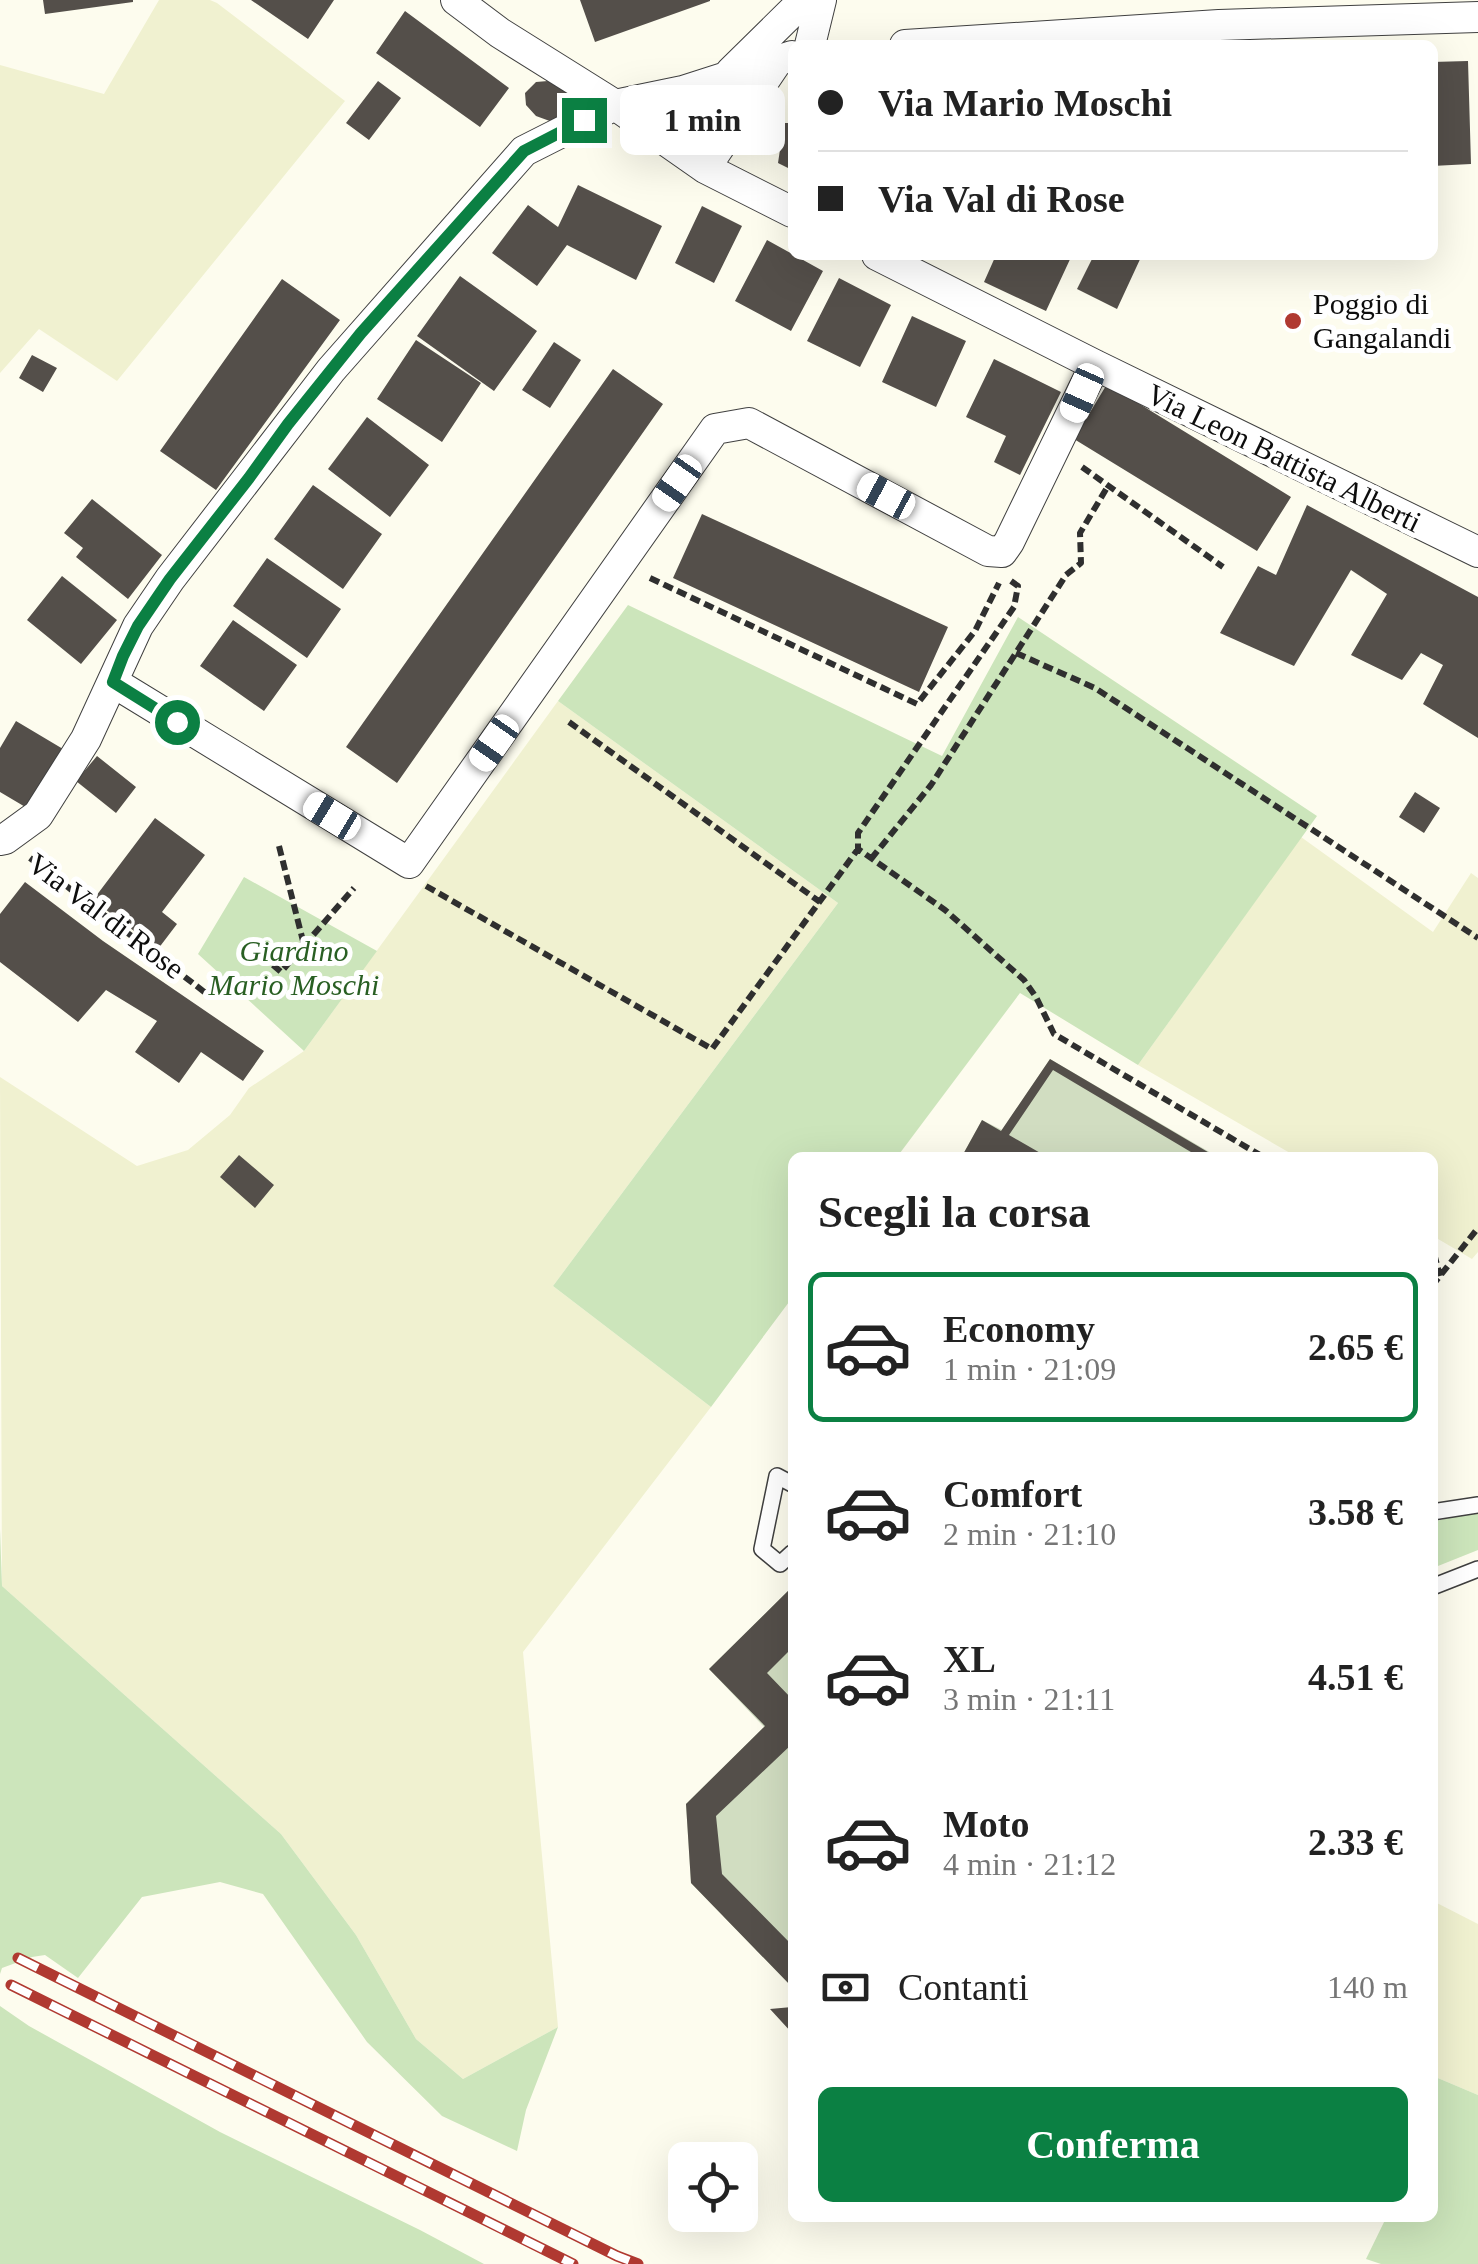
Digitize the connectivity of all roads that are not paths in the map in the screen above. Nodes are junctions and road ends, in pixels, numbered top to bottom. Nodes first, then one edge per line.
1 (456, 0) edge
2 (804, 0) edge
3 (821, 0) edge
4 (1478, 18) edge
5 (811, 40) edge
6 (984, 40) edge
7 (786, 58) edge
8 (724, 79) junction
9 (683, 91) junction
10 (615, 105) junction
11 (705, 168) junction
12 (788, 210) edge
13 (887, 260) edge
14 (1094, 366) junction
15 (1478, 552) edge
16 (113, 682) junction
17 (2, 840) edge
18 (788, 1482) edge
19 (1478, 1505) edge
20 (1438, 1511) edge
21 (788, 1557) edge
22 (1478, 1569) edge
23 (1438, 1585) edge

1 - 10 street
2 - 8 street
3 - 5 street
4 - 6 street
7 - 8 street, Via Val di Rose
7 - 11 street
8 - 9 street, Via Val di Rose
9 - 10 street, Via Val di Rose
9 - 11 street
10 - 11 street
10 - 16 street, Via Val di Rose
11 - 12 street
13 - 14 street, Via Leon Battista Alberti
14 - 15 street, Via Leon Battista Alberti
14 - 16 street
16 - 17 street, Via Val di Rose
18 - 21 lane
19 - 20 lane
22 - 23 lane

